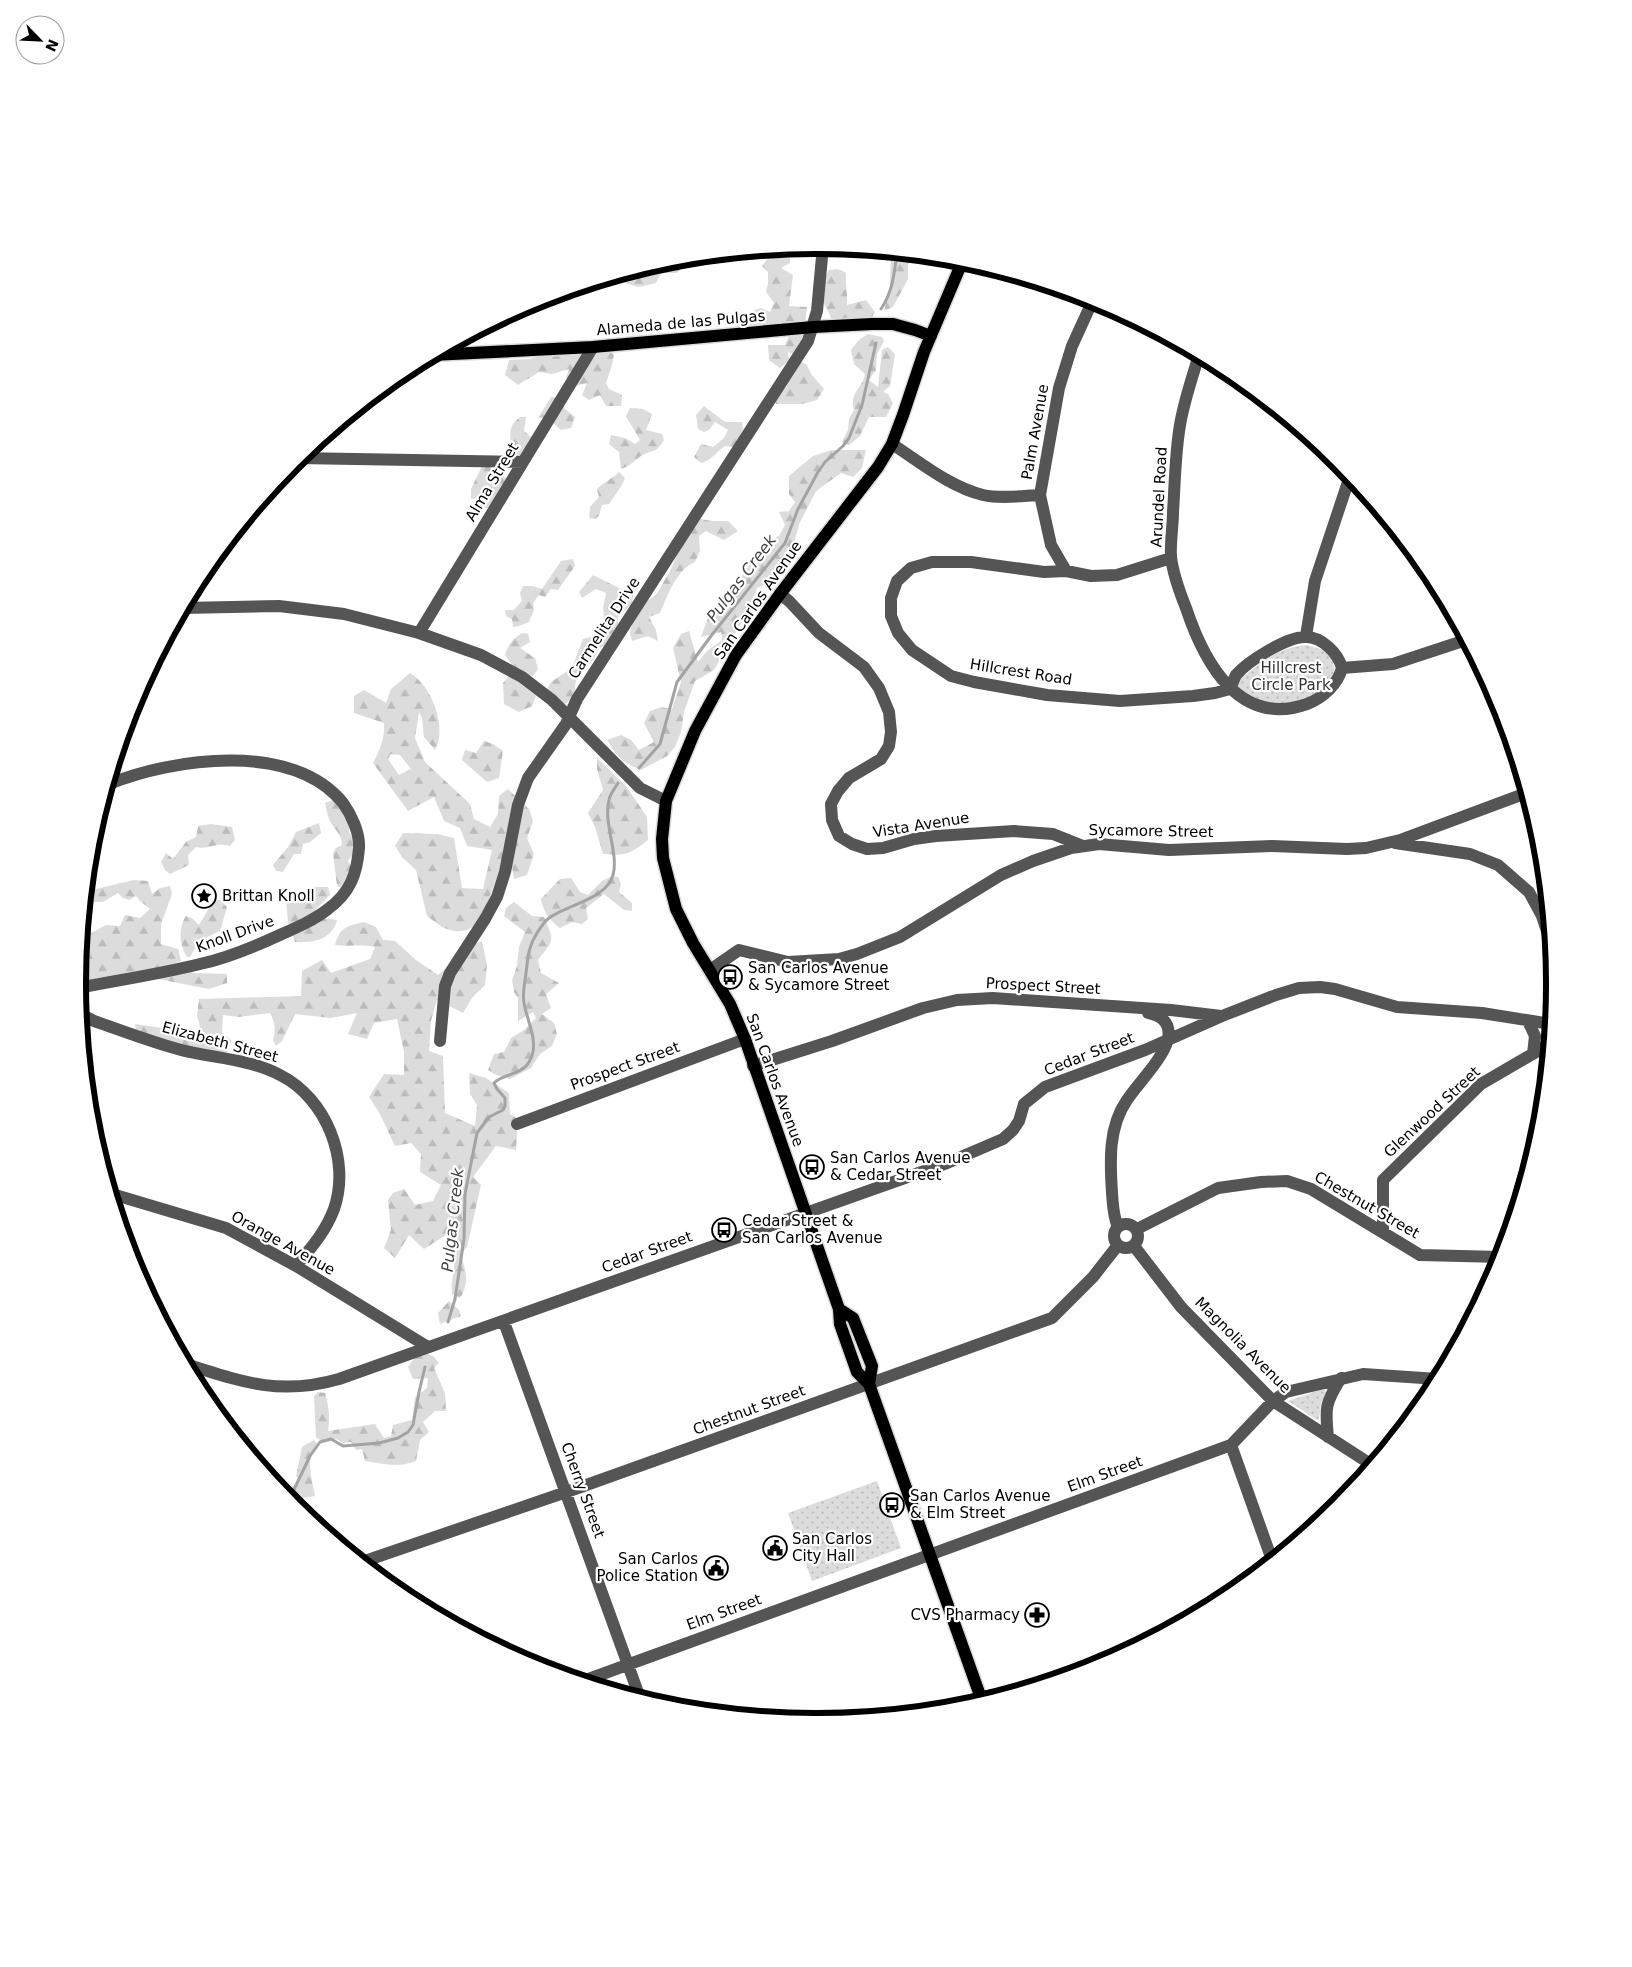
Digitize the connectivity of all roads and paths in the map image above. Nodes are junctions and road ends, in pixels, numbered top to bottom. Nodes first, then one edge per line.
1 (822, 254) edge
2 (959, 268) edge
3 (1090, 307) edge
4 (813, 327) junction
5 (931, 336) junction
6 (593, 347) junction
7 (447, 354) edge
8 (1197, 362) edge
9 (892, 444) junction
10 (310, 458) edge
11 (523, 462) junction
12 (1348, 483) edge
13 (1040, 495) junction
14 (1171, 558) junction
15 (1066, 571) junction
16 (780, 594) junction
17 (191, 608) edge
18 (419, 633) junction
19 (1306, 636) junction
20 (1460, 642) edge
21 (1342, 668) junction
22 (1230, 689) junction
23 (569, 717) junction
24 (115, 781) edge
25 (1521, 795) edge
26 (666, 801) junction
27 (1392, 842) junction
28 (1083, 846) junction
29 (1542, 911) edge
30 (710, 970) junction
31 (86, 986) edge
32 (1131, 1008) junction
33 (1222, 1016) junction
34 (87, 1018) edge
35 (1528, 1021) junction
36 (1544, 1023) edge
37 (745, 1039) junction
38 (1167, 1040) junction
39 (440, 1041) dead end
40 (1543, 1048) edge
41 (1533, 1054) junction
42 (753, 1066) junction
43 (517, 1124) dead end
44 (118, 1196) edge
45 (805, 1212) junction
46 (1118, 1226) junction
47 (1137, 1229) junction
48 (1382, 1231) junction
49 (1118, 1246) junction
50 (1134, 1246) junction
51 (1493, 1256) edge
52 (296, 1266) junction
53 (504, 1322) junction
54 (428, 1347) junction
55 (196, 1367) edge
56 (1341, 1378) junction
57 (1429, 1378) edge
58 (869, 1384) junction
59 (1273, 1401) junction
60 (1328, 1437) junction
61 (1230, 1445) junction
62 (1367, 1462) edge
63 (567, 1492) junction
64 (930, 1554) junction
65 (1270, 1554) edge
66 (369, 1560) edge
67 (628, 1665) junction
68 (592, 1678) edge
69 (637, 1690) edge
70 (980, 1694) edge

1 - 4 street, Carmelita Drive
2 - 5 main road, San Carlos Avenue
3 - 13 street, Palm Avenue
4 - 5 main road, Alameda de las Pulgas
4 - 6 main road, Alameda de las Pulgas
4 - 23 street, Carmelita Drive
5 - 9 main road, San Carlos Avenue
6 - 7 main road, Alameda de las Pulgas
6 - 11 street, Alma Street
8 - 14 street, Arundel Road
9 - 13 street
9 - 16 main road, San Carlos Avenue
10 - 11 street
11 - 18 street, Alma Street
12 - 19 street
13 - 15 street, Palm Avenue
14 - 15 street, Hillcrest Road
14 - 22 street, Arundel Road
15 - 22 street, Hillcrest Road
16 - 26 main road, San Carlos Avenue
16 - 28 street, Vista Avenue
17 - 18 street
18 - 23 street
19 - 21 street
19 - 22 street
20 - 21 street
21 - 22 street
23 - 26 street
23 - 39 street, Carmelita Drive
24 - 31 street, Knoll Drive
25 - 27 street, Sycamore Street
26 - 30 main road, San Carlos Avenue
27 - 28 street, Sycamore Street
27 - 29 street
28 - 30 street, Sycamore Street
30 - 37 main road, San Carlos Avenue
32 - 33 street, Prospect Street
32 - 38 street
32 - 42 street, Prospect Street
33 - 35 street, Cedar Street
33 - 38 street, Cedar Street
34 - 52 street, Elizabeth Street
35 - 36 street, Cedar Street
35 - 41 street
37 - 42 main road, San Carlos Avenue
37 - 43 street, Prospect Street
38 - 45 street, Cedar Street
38 - 46 street
40 - 41 street, Glenwood Street
41 - 48 street, Glenwood Street
42 - 45 main road, San Carlos Avenue
44 - 52 street, Orange Avenue
45 - 53 street, Cedar Street
45 - 58 main road, San Carlos Avenue
46 - 47 street
46 - 49 street
47 - 48 street, Chestnut Street
47 - 50 street
48 - 51 street, Chestnut Street
49 - 50 street
49 - 58 street, Chestnut Street
50 - 59 street, Magnolia Avenue
52 - 54 street, Orange Avenue
53 - 54 street, Cedar Street
53 - 63 street, Cherry Street
54 - 55 street, Cedar Street
56 - 57 street, Elm Street
56 - 59 street, Elm Street
56 - 60 street
58 - 63 street, Chestnut Street
58 - 64 main road, San Carlos Avenue
59 - 60 street, Magnolia Avenue
59 - 61 street, Elm Street
60 - 62 street, Magnolia Avenue
61 - 64 street, Elm Street
61 - 65 street
63 - 66 street, Chestnut Street
63 - 67 street, Cherry Street
64 - 67 street, Elm Street
64 - 70 main road, San Carlos Avenue
67 - 68 street, Elm Street
67 - 69 street, Cherry Street

